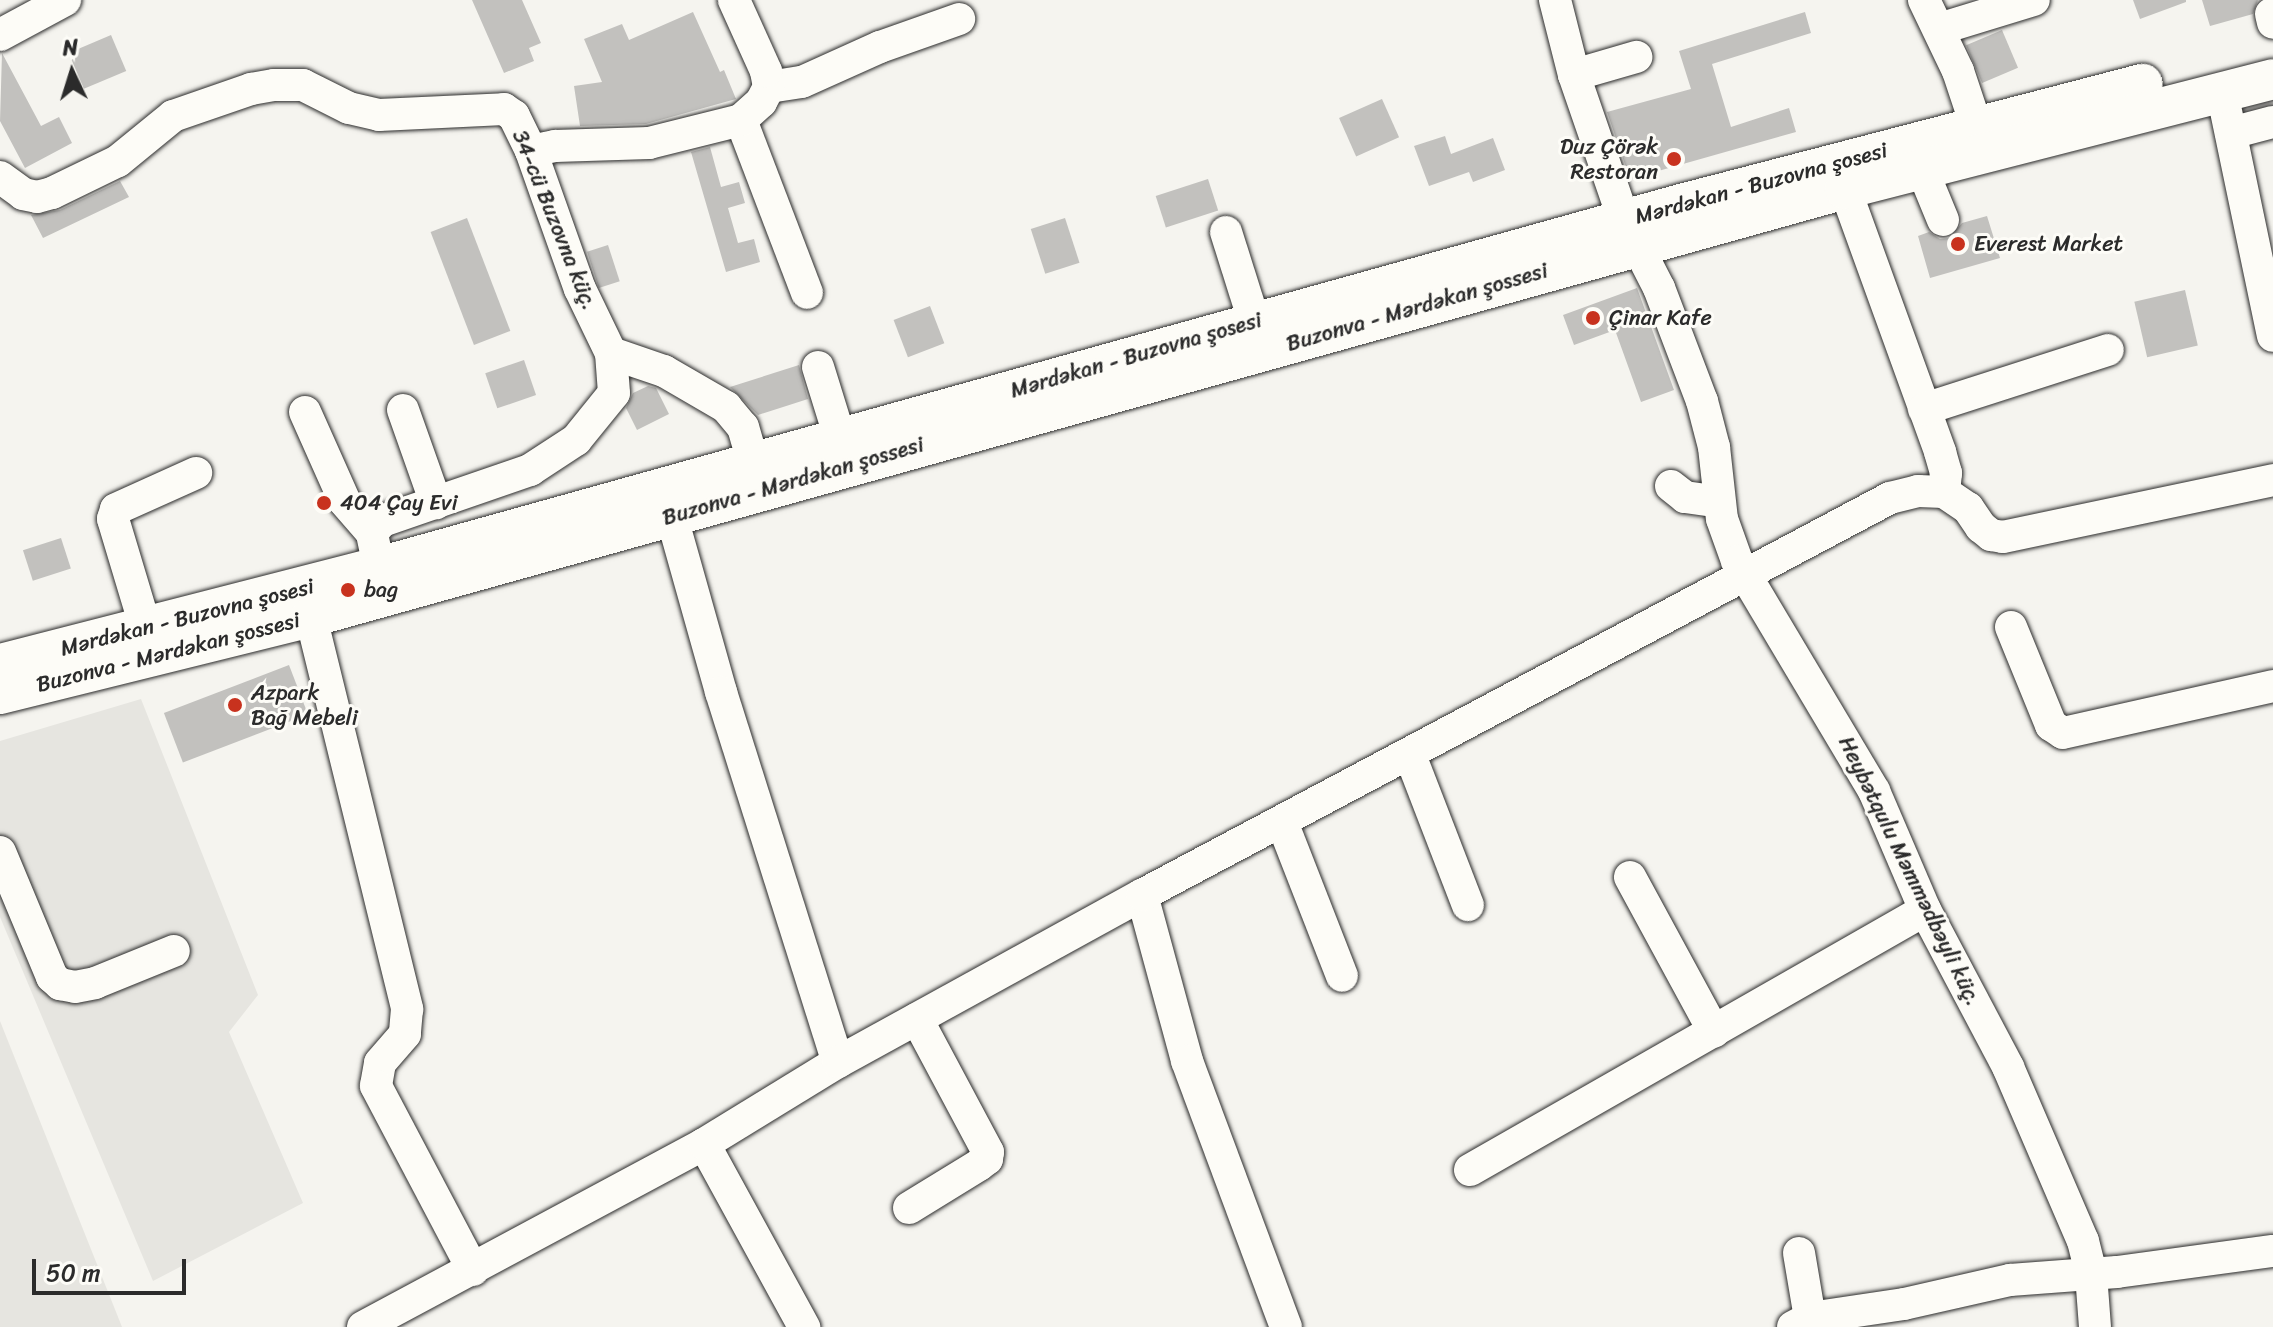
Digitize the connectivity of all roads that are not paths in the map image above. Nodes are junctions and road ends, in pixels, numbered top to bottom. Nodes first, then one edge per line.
1 (65, 0) edge
2 (734, 0) edge
3 (1555, 0) edge
4 (1924, 0) edge
5 (2034, 0) edge
6 (959, 19) dead end
7 (1939, 29) junction
8 (2272, 29) edge
9 (0, 35) edge
10 (1636, 57) dead end
11 (1574, 75) junction
12 (2273, 79) edge
13 (769, 87) junction
14 (2222, 92) junction
15 (741, 120) junction
16 (2273, 122) edge
17 (1976, 125) junction
18 (2231, 133) junction
19 (531, 151) junction
20 (1922, 169) junction
21 (0, 177) edge
22 (1845, 189) junction
23 (1943, 220) dead end
24 (1226, 232) dead end
25 (1631, 233) junction
26 (2266, 270) edge
27 (807, 293) dead end
28 (1254, 321) junction
29 (2273, 336) edge
30 (2108, 350) dead end
31 (611, 353) junction
32 (818, 367) dead end
33 (1924, 409) junction
34 (403, 410) dead end
35 (305, 412) dead end
36 (840, 438) junction
37 (753, 462) junction
38 (196, 473) dead end
39 (2273, 480) edge
40 (1671, 486) dead end
41 (1944, 492) junction
42 (1719, 502) junction
43 (436, 503) junction
44 (671, 514) junction
45 (375, 550) junction
46 (1745, 575) junction
47 (311, 617) junction
48 (2011, 627) dead end
49 (146, 629) junction
50 (0, 664) edge
51 (2273, 686) edge
52 (0, 694) edge
53 (1410, 755) junction
54 (1282, 822) junction
55 (0, 852) edge
56 (1630, 877) dead end
57 (1142, 895) junction
58 (1468, 905) dead end
59 (1925, 910) junction
60 (174, 951) dead end
61 (1342, 976) dead end
62 (917, 1019) junction
63 (1714, 1032) junction
64 (838, 1062) junction
65 (704, 1144) junction
66 (1470, 1170) dead end
67 (909, 1208) dead end
68 (2273, 1251) edge
69 (1799, 1253) dead end
70 (473, 1270) junction
71 (2091, 1274) junction
72 (1801, 1323) edge
73 (363, 1327) edge
74 (804, 1327) edge
75 (1286, 1327) edge
76 (2095, 1327) edge

1 - 9 street
2 - 13 street
3 - 11 street, Heybətqulu Məmmədbəyli küç.
4 - 7 street
5 - 7 street
6 - 13 street
7 - 17 street
8 - 17 main road, Mərdəkan - Buzovna şosesi
10 - 11 street
11 - 25 street, Heybətqulu Məmmədbəyli küç.
12 - 14 main road, Mərdəkan - Buzovna şosesi
13 - 15 street
14 - 18 street
14 - 20 main road, Mərdəkan - Buzovna şosesi
15 - 19 street
15 - 27 street
16 - 18 street
17 - 25 main road, Mərdəkan - Buzovna şosesi
18 - 26 street
19 - 21 street, 34-cü Buzovna küç.
19 - 31 street, 34-cü Buzovna küç.
20 - 22 main road, Mərdəkan - Buzovna şosesi
20 - 23 street
22 - 25 main road, Mərdəkan - Buzovna şosesi
22 - 33 street
24 - 28 street
25 - 28 main road, Mərdəkan - Buzovna şosesi
25 - 42 street, Heybətqulu Məmmədbəyli küç.
25 - 44 main road, Buzonva - Mərdəkan şossesi
26 - 29 street
28 - 36 main road, Mərdəkan - Buzovna şosesi
30 - 33 street
31 - 37 street
31 - 43 street
32 - 36 street
33 - 41 street
34 - 43 street
35 - 45 street
36 - 37 main road, Mərdəkan - Buzovna şosesi
37 - 45 main road, Mərdəkan - Buzovna şosesi
38 - 49 street
39 - 41 street
40 - 42 street
41 - 46 street
42 - 46 street, Heybətqulu Məmmədbəyli küç.
43 - 45 street
44 - 47 main road, Buzonva - Mərdəkan şossesi
44 - 64 street
45 - 49 main road, Mərdəkan - Buzovna şosesi
46 - 53 street
46 - 59 street, Heybətqulu Məmmədbəyli küç.
47 - 52 main road, Buzonva - Mərdəkan şossesi
47 - 70 street
48 - 51 street
49 - 50 main road, Mərdəkan - Buzovna şosesi
53 - 54 street
53 - 58 street
54 - 57 street
54 - 61 street
55 - 60 street
56 - 63 street
57 - 62 street
57 - 75 street
59 - 63 street
59 - 71 street, Heybətqulu Məmmədbəyli küç.
62 - 64 street
62 - 67 street
63 - 66 street
64 - 65 street
65 - 70 street
65 - 74 street
68 - 71 street
69 - 72 street
70 - 73 street
71 - 72 street
71 - 76 street, Heybətqulu Məmmədbəyli küç.

